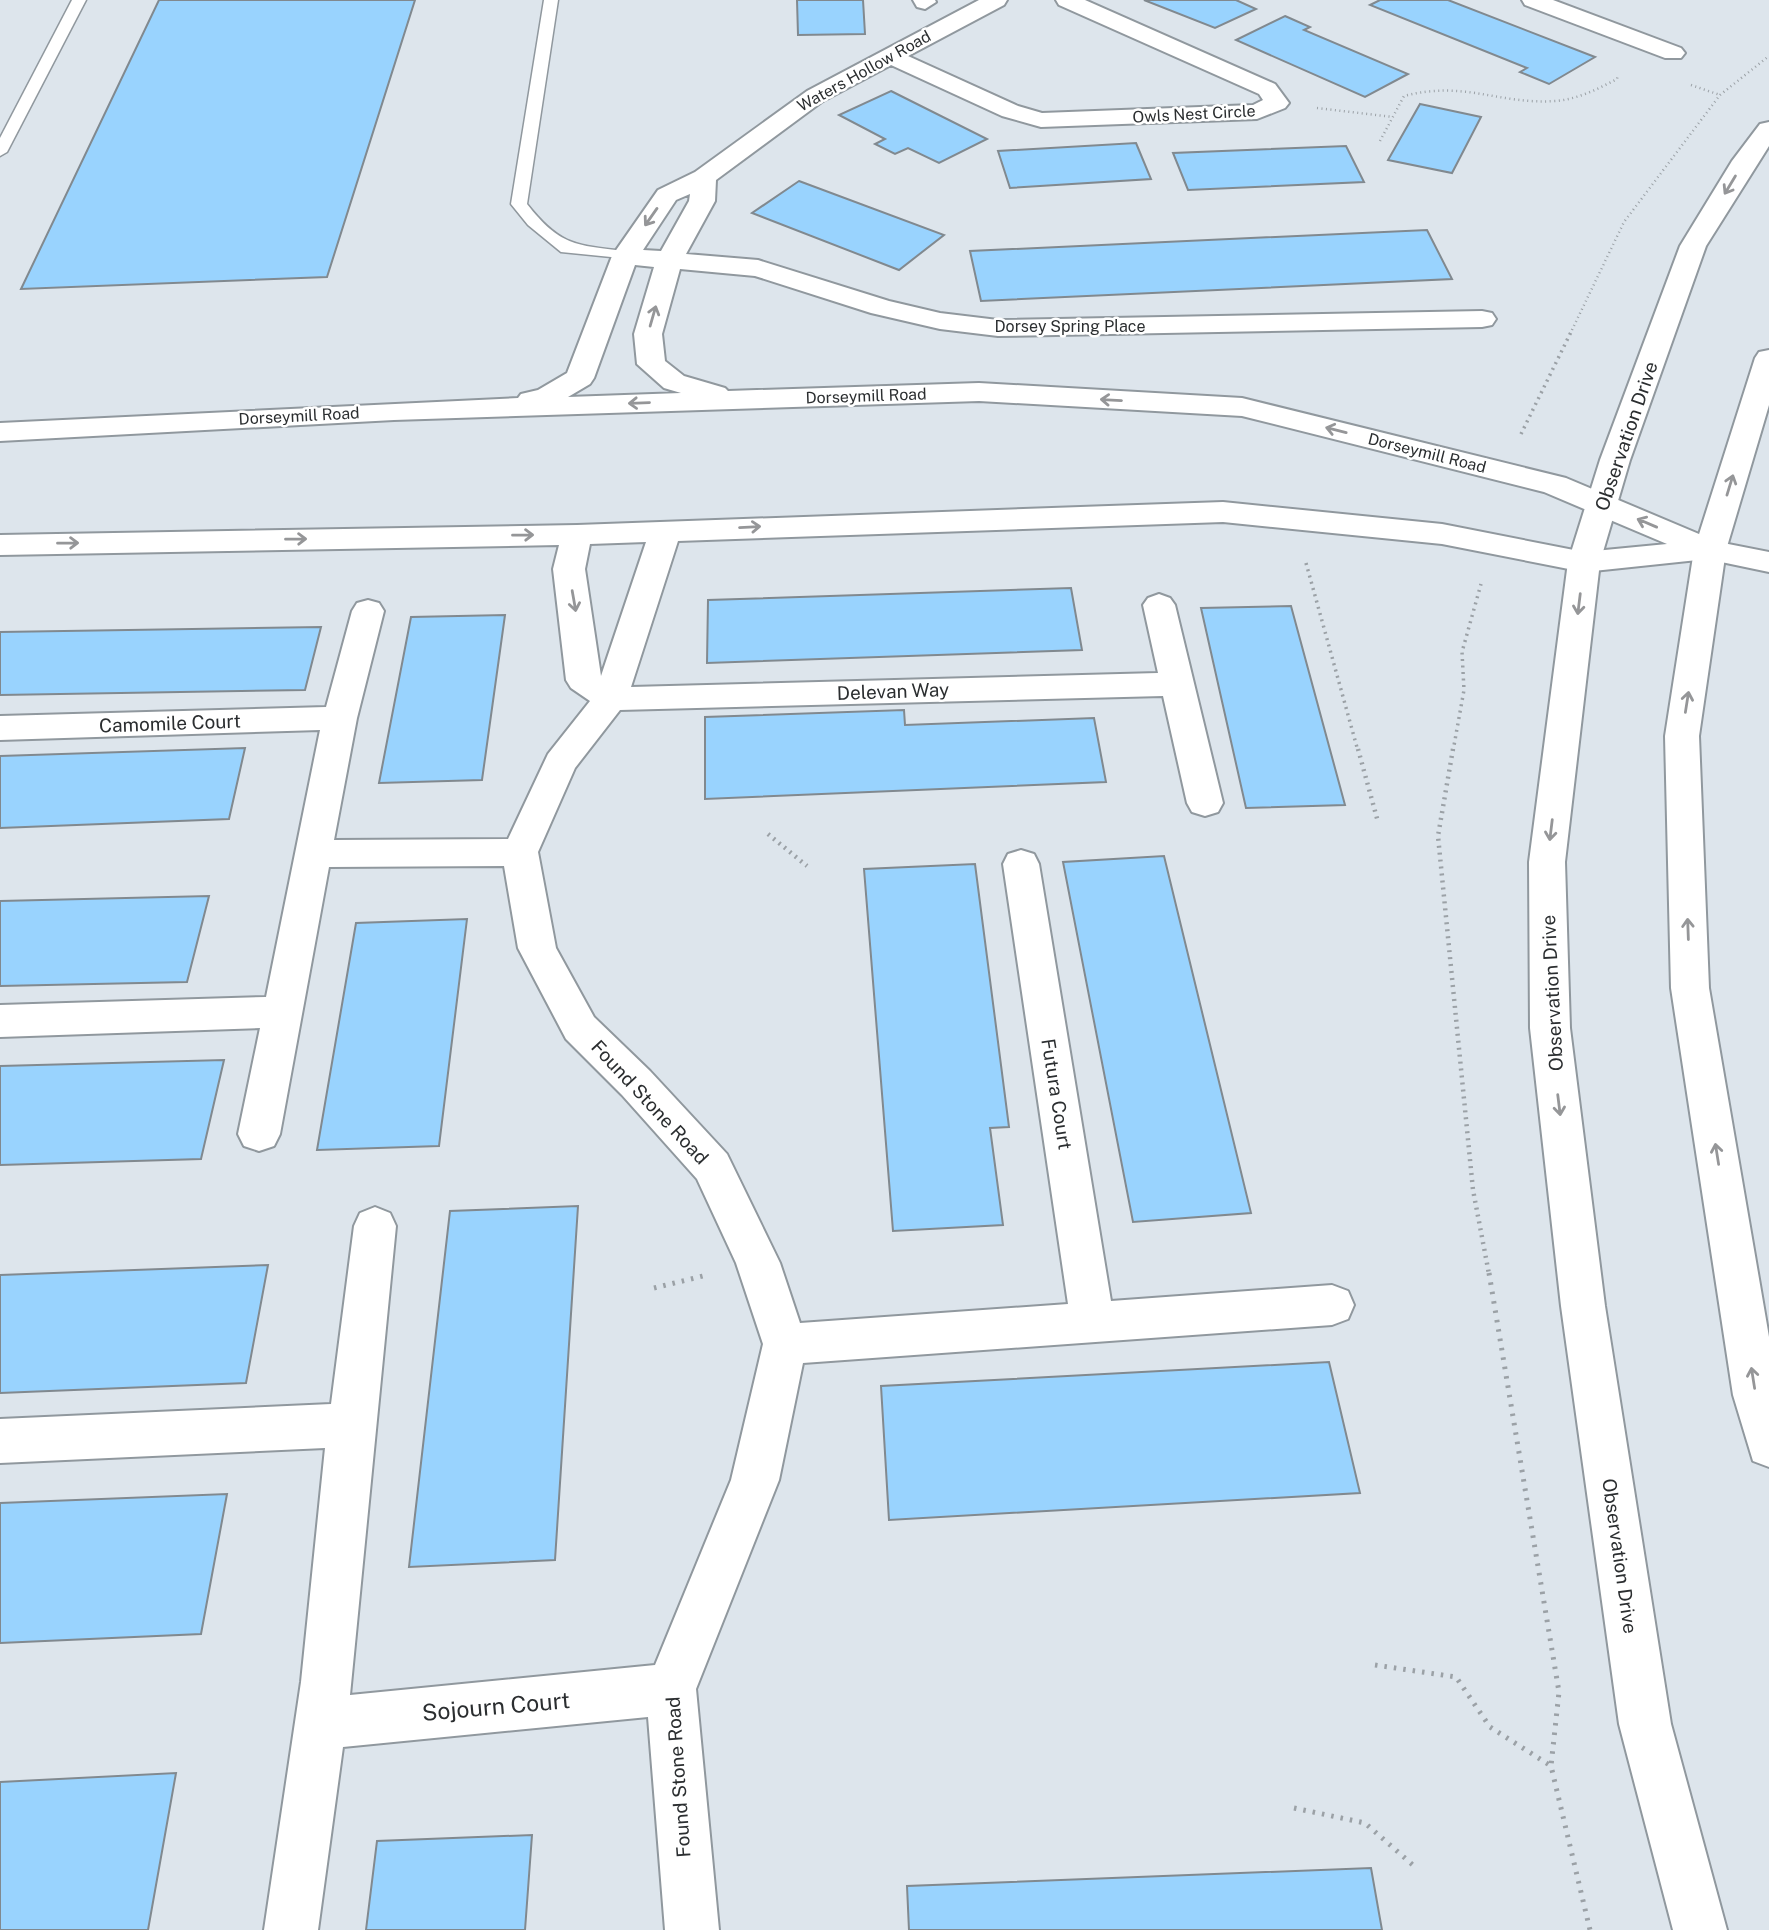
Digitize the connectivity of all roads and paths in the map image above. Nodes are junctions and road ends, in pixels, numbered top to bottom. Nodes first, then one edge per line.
1 (79, 0) edge
2 (551, 0) edge
3 (996, 0) edge
4 (1068, 0) edge
5 (1533, 0) edge
6 (1567, 5) edge
7 (1673, 53) dead end
8 (888, 55) junction
9 (1769, 56) edge
10 (1618, 70) dead end
11 (1682, 82) dead end
12 (1720, 95) junction
13 (1277, 103) junction
14 (1393, 117) junction
15 (1769, 129) edge
16 (5, 132) edge
17 (1380, 141) dead end
18 (0, 152) edge
19 (704, 177) junction
20 (625, 256) junction
21 (669, 261) junction
22 (1482, 319) dead end
23 (1769, 358) edge
24 (736, 400) junction
25 (506, 408) junction
26 (0, 432) edge
27 (1510, 474) junction
28 (1602, 504) junction
29 (665, 532) junction
30 (577, 535) junction
31 (0, 545) edge
32 (1511, 548) junction
33 (1710, 550) junction
34 (1304, 556) dead end
35 (1584, 562) junction
36 (1769, 562) edge
37 (1159, 605) dead end
38 (368, 611) dead end
39 (1176, 684) junction
40 (610, 699) junction
41 (340, 718) junction
42 (0, 728) edge
43 (1205, 803) dead end
44 (1378, 822) dead end
45 (768, 834) dead end
46 (520, 852) junction
47 (315, 854) junction
48 (1021, 864) dead end
49 (807, 866) dead end
50 (282, 1012) junction
51 (0, 1021) edge
52 (259, 1135) dead end
53 (375, 1226) dead end
54 (1332, 1305) dead end
55 (1093, 1324) junction
56 (785, 1344) junction
57 (351, 1425) junction
58 (0, 1441) edge
59 (1769, 1445) edge
60 (1375, 1665) dead end
61 (671, 1689) junction
62 (321, 1723) junction
63 (1551, 1766) junction
64 (1294, 1808) dead end
65 (1414, 1866) dead end
66 (291, 1930) edge
67 (692, 1930) edge
68 (1590, 1930) edge
69 (1700, 1930) edge

1 - 16 lane
2 - 20 lane
3 - 8 street, Waters Hollow Road
4 - 13 street, Owls Nest Circle
5 - 6 street
6 - 7 street
8 - 13 street, Owls Nest Circle
8 - 19 street, Waters Hollow Road
9 - 12 path
10 - 14 path
11 - 12 path
12 - 27 path
13 - 14 path
14 - 17 path
15 -> 28 street, Observation Drive
16 - 18 lane
19 -> 20 street, Waters Hollow Road
19 - 21 street
20 - 21 street, Dorsey Spring Place
20 - 25 street, Waters Hollow Road
21 - 22 street, Dorsey Spring Place
24 -> 21 street
33 -> 23 street
24 -> 25 street, Dorseymill Road
27 -> 24 street, Dorseymill Road
25 - 26 street, Dorseymill Road
27 - 28 street, Dorseymill Road
33 -> 28 street, Dorseymill Road
28 - 35 street, Observation Drive
29 - 30 street, Dorseymill Road
29 -> 32 street, Dorseymill Road
29 - 40 street
31 -> 30 street, Dorseymill Road
30 -> 40 street
32 - 35 street, Dorseymill Road
32 - 63 path
33 - 35 street, Dorseymill Road
33 - 36 street, Dorseymill Road
59 -> 33 street
34 - 44 path
35 -> 69 street, Observation Drive
37 - 39 street
38 - 41 street
39 - 40 street, Delevan Way
39 - 43 street
40 - 46 street
41 - 42 street, Camomile Court
41 - 47 street
45 - 49 path
46 - 47 street
46 - 56 street, Found Stone Road
47 - 50 street
48 - 55 street, Futura Court
50 - 51 street
50 - 52 street
53 - 57 street
54 - 55 street
55 - 56 street
56 - 61 street, Found Stone Road
57 - 58 street
57 - 62 street
60 - 63 path
61 - 62 street, Sojourn Court
61 - 67 street, Found Stone Road
62 - 66 street
63 - 68 path
64 - 65 path

